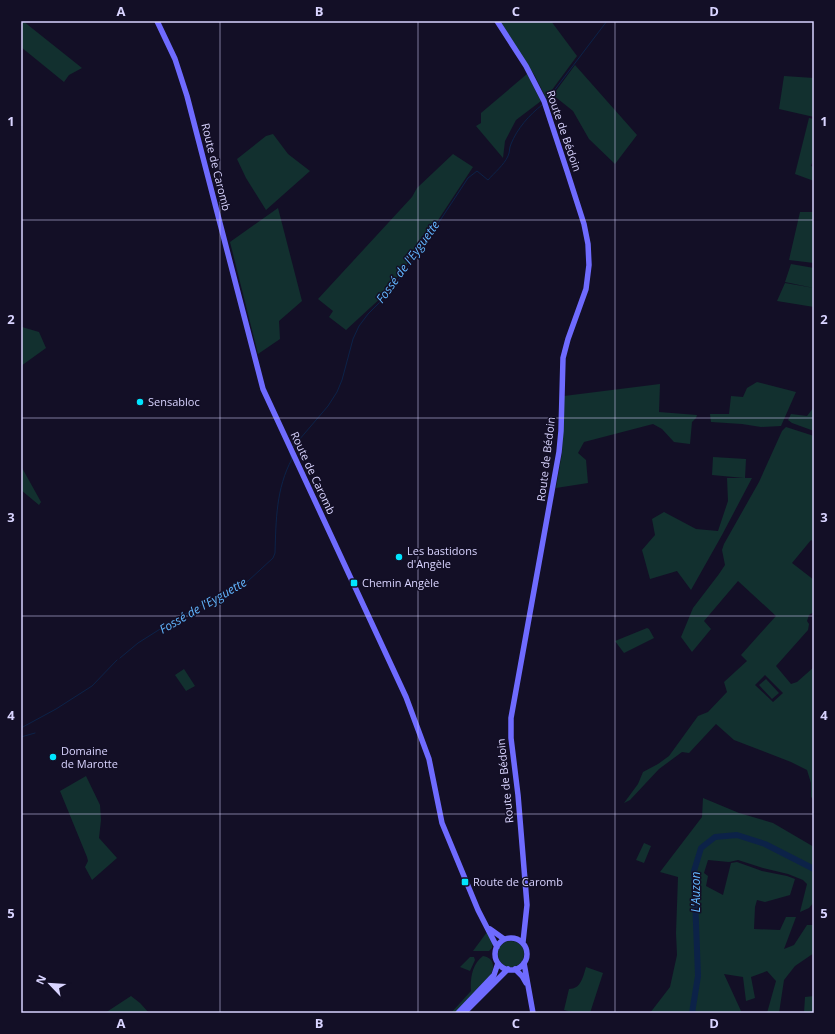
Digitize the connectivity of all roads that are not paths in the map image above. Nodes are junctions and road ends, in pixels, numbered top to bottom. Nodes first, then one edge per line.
1 (157, 21) edge
2 (497, 21) edge
3 (526, 919) junction
4 (484, 921) junction
5 (515, 938) junction
6 (504, 939) junction
7 (523, 942) junction
8 (497, 947) junction
9 (498, 963) junction
10 (524, 963) junction
11 (508, 969) junction
12 (515, 969) junction
13 (529, 988) junction
14 (458, 1013) edge
15 (464, 1013) edge
16 (533, 1013) edge

1 - 4 main road, Route de Caromb
2 - 3 main road, Route de Bédoin
3 - 5 main road
3 - 7 main road, Route de Bédoin
4 - 6 main road
4 - 8 main road, Route de Caromb
5 - 6 main road
5 - 7 main road
6 - 8 main road
7 - 10 main road
8 - 9 main road
9 - 11 main road
9 - 14 main road
10 - 12 main road
10 - 13 main road
11 - 12 main road
11 - 15 main road
12 - 13 main road
13 - 16 main road

